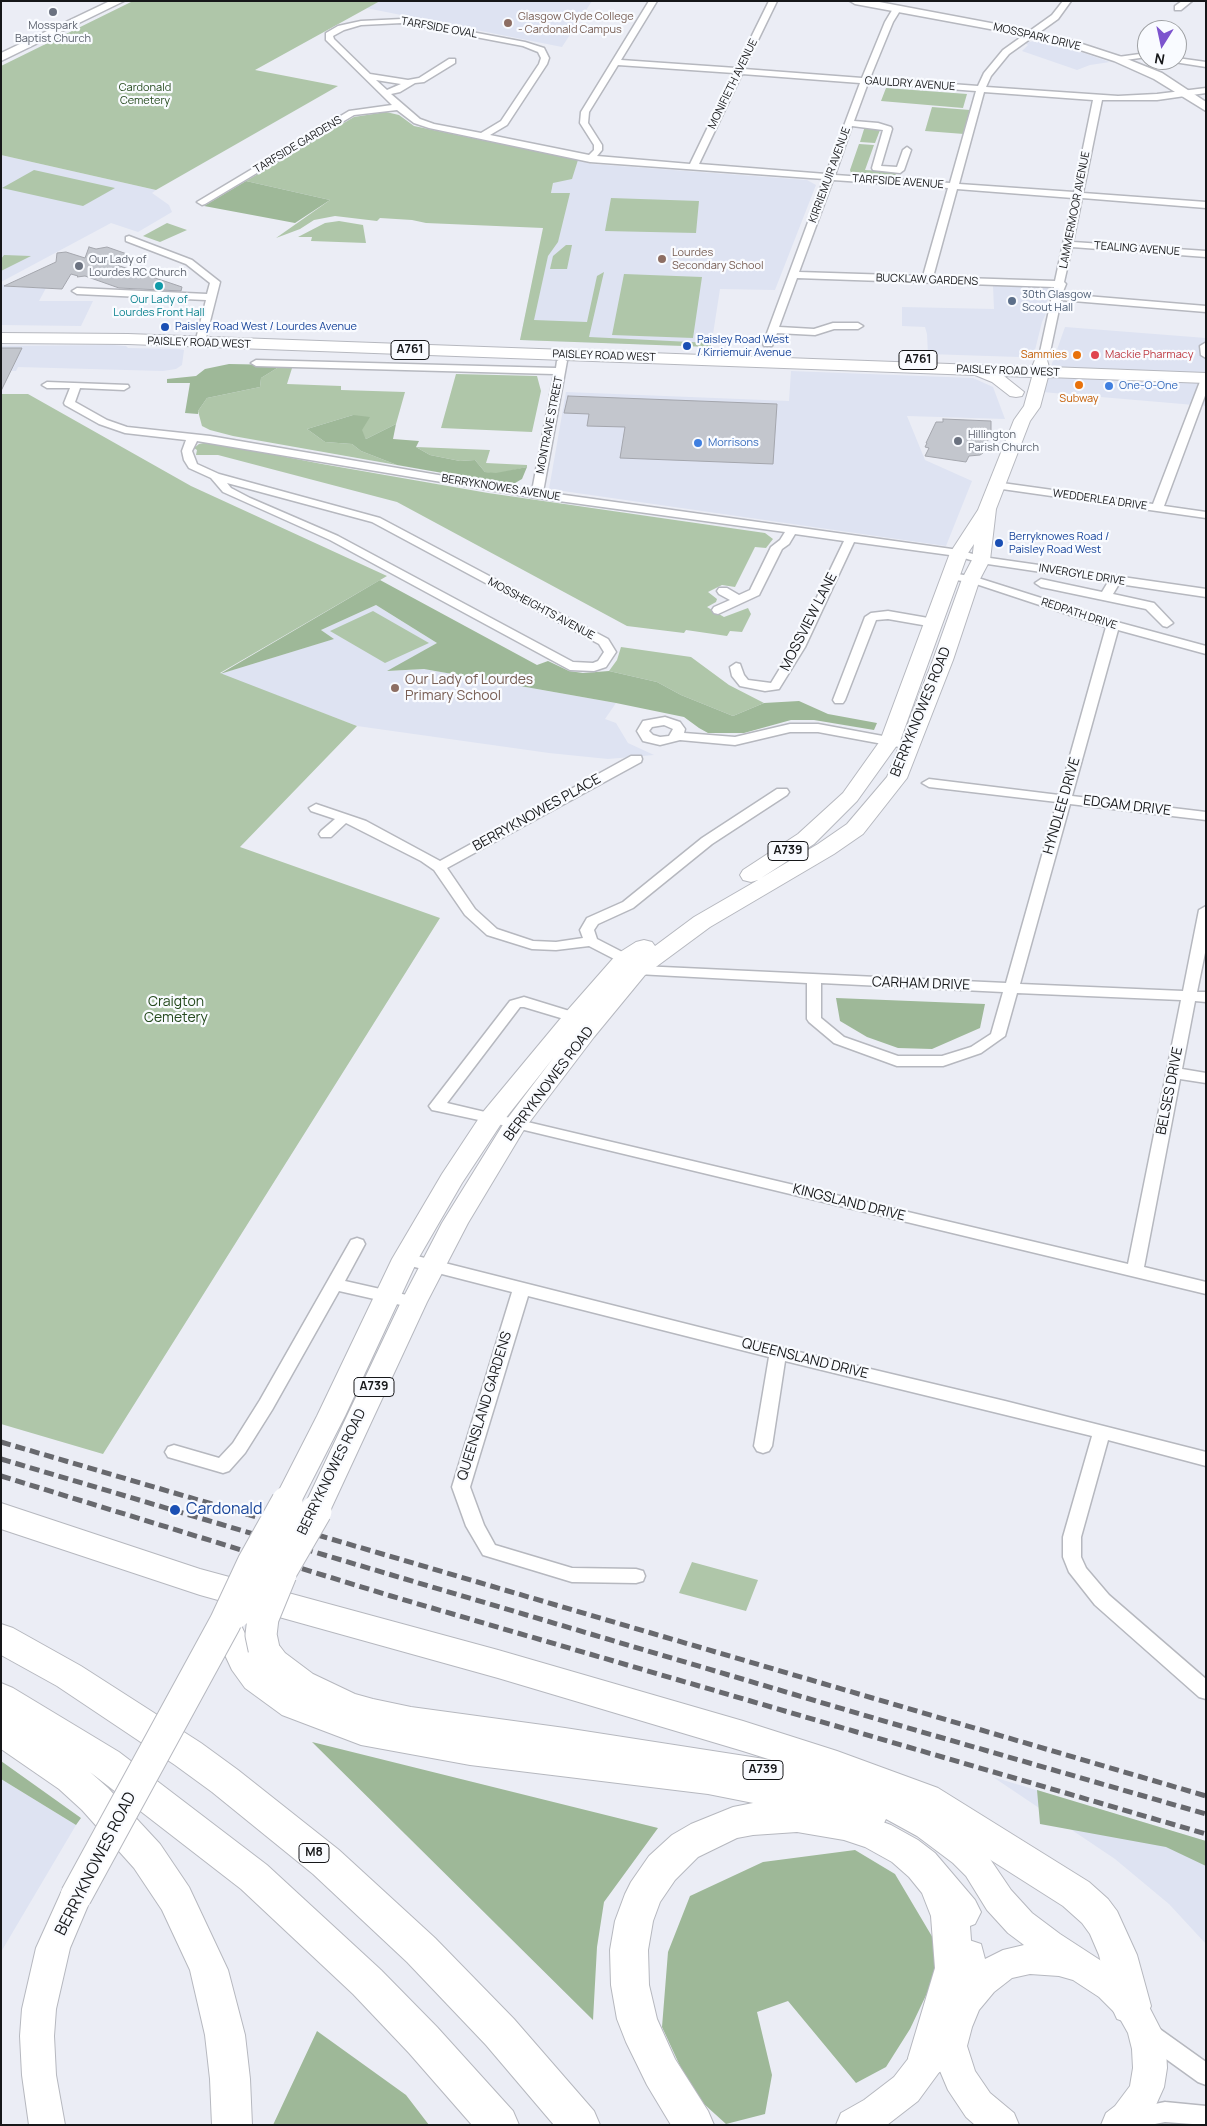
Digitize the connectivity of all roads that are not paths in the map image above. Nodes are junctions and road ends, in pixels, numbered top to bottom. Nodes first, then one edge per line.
1 (119, 1) edge
2 (653, 1) edge
3 (773, 1) edge
4 (855, 1) edge
5 (1067, 1) edge
6 (1188, 1) edge
7 (1178, 8) dead end
8 (897, 9) junction
9 (1033, 34) junction
10 (1137, 56) edge
11 (1, 58) edge
12 (1118, 59) junction
13 (452, 62) dead end
14 (615, 62) junction
15 (1187, 62) edge
16 (1206, 65) edge
17 (419, 68) dead end
18 (436, 71) junction
19 (739, 71) junction
20 (368, 76) junction
21 (866, 80) junction
22 (409, 83) junction
23 (981, 89) junction
24 (1206, 90) edge
25 (386, 93) junction
26 (1188, 94) junction
27 (1098, 98) junction
28 (399, 107) junction
29 (1206, 107) edge
30 (850, 123) junction
31 (483, 136) junction
32 (907, 150) dead end
33 (590, 158) junction
34 (693, 167) junction
35 (900, 170) junction
36 (829, 178) junction
37 (896, 182) junction
38 (952, 186) junction
39 (1077, 196) junction
40 (202, 202) dead end
41 (1206, 205) edge
42 (129, 239) dead end
43 (1068, 244) junction
44 (1206, 254) edge
45 (794, 275) junction
46 (927, 280) junction
47 (1061, 284) junction
48 (77, 291) dead end
49 (212, 297) junction
50 (1058, 297) junction
51 (1206, 309) edge
52 (858, 326) dead end
53 (1, 330) edge
54 (773, 330) junction
55 (1, 338) edge
56 (200, 339) junction
57 (768, 344) dead end
58 (1206, 346) edge
59 (1206, 355) edge
60 (818, 360) junction
61 (256, 363) dead end
62 (562, 363) junction
63 (1019, 366) junction
64 (1042, 367) junction
65 (962, 370) junction
66 (1206, 370) edge
67 (1206, 378) edge
68 (47, 384) dead end
69 (76, 385) junction
70 (124, 386) dead end
71 (1016, 392) junction
72 (1022, 420) junction
73 (193, 437) junction
74 (215, 476) junction
75 (995, 485) junction
76 (537, 495) junction
77 (1157, 508) junction
78 (987, 509) junction
79 (1206, 515) edge
80 (791, 531) junction
81 (850, 539) junction
82 (959, 553) junction
83 (980, 560) junction
84 (962, 578) junction
85 (1115, 580) junction
86 (1042, 583) dead end
87 (723, 591) dead end
88 (1206, 593) edge
89 (1106, 596) junction
90 (740, 600) junction
91 (718, 610) dead end
92 (934, 623) junction
93 (1167, 623) dead end
94 (1113, 625) junction
95 (1206, 650) edge
96 (736, 667) dead end
97 (839, 700) dead end
98 (677, 736) dead end
99 (900, 743) junction
100 (636, 759) dead end
101 (930, 783) dead end
102 (782, 792) dead end
103 (1064, 799) junction
104 (316, 808) dead end
105 (1206, 816) edge
106 (344, 818) junction
107 (326, 834) dead end
108 (439, 868) junction
109 (1206, 910) edge
110 (591, 940) junction
111 (631, 965) junction
112 (814, 980) junction
113 (1011, 988) junction
114 (1189, 996) junction
115 (1206, 997) edge
116 (574, 1017) junction
117 (595, 1023) junction
118 (1174, 1073) junction
119 (1206, 1078) edge
120 (492, 1118) junction
121 (516, 1123) junction
122 (357, 1244) dead end
123 (405, 1259) junction
124 (432, 1265) junction
125 (1135, 1272) junction
126 (334, 1284) junction
127 (522, 1287) junction
128 (1206, 1288) edge
129 (388, 1296) junction
130 (414, 1302) junction
131 (778, 1353) junction
132 (1102, 1432) junction
133 (763, 1446) dead end
134 (174, 1452) dead end
135 (1206, 1459) edge
136 (1, 1516) edge
137 (283, 1568) junction
138 (636, 1576) dead end
139 (225, 1623) junction
140 (1, 1638) edge
141 (1206, 1691) edge
142 (1, 1698) edge
143 (367, 1722) junction
144 (1, 1730) edge
145 (937, 1884) junction
146 (962, 1912) junction
147 (1088, 1971) junction
148 (961, 2014) junction
149 (1137, 2018) junction
150 (928, 2058) junction
151 (1206, 2075) edge
152 (1206, 2116) edge
153 (1123, 2122) edge
154 (47, 2125) edge
155 (232, 2125) edge
156 (499, 2125) edge
157 (580, 2125) edge
158 (694, 2125) edge
159 (853, 2125) edge
160 (1002, 2125) edge

1 - 11 street
2 - 14 street
3 - 19 street, MONIFIETH AVENUE
4 - 8 street, MOSSPARK DRIVE
5 - 9 street
6 - 7 street
8 - 9 street, MOSSPARK DRIVE
8 - 21 street, KIRRIEMUIR AVENUE
9 - 12 street, MOSSPARK DRIVE
9 - 23 street
10 - 12 street
12 - 26 street, MOSSPARK DRIVE
13 - 18 street
14 - 19 street, GAULDRY AVENUE
14 - 33 street
15 - 16 street
17 - 18 street
18 - 22 street
19 - 21 street, GAULDRY AVENUE
19 - 34 street, MONIFIETH AVENUE
20 - 22 street
20 - 25 street, TARFSIDE OVAL
20 - 31 street, TARFSIDE OVAL
21 - 23 street, GAULDRY AVENUE
21 - 30 street, KIRRIEMUIR AVENUE
22 - 25 street
23 - 27 street, GAULDRY AVENUE
23 - 38 street
24 - 26 street, GAULDRY AVENUE
25 - 28 street, TARFSIDE OVAL
26 - 27 street, GAULDRY AVENUE
26 - 29 street, MOSSPARK DRIVE
27 - 39 street, LAMMERMOOR AVENUE
28 - 31 street, TARFSIDE OVAL
28 - 40 street, TARFSIDE GARDENS
30 - 35 street
30 - 36 street, KIRRIEMUIR AVENUE
31 - 33 street, TARFSIDE OVAL
32 - 35 street
33 - 34 street, TARFSIDE AVENUE
34 - 36 street, TARFSIDE AVENUE
35 - 37 street
36 - 37 street, TARFSIDE AVENUE
36 - 45 street, KIRRIEMUIR AVENUE
37 - 38 street, TARFSIDE AVENUE
38 - 39 street, TARFSIDE AVENUE
38 - 46 street
39 - 41 street, TARFSIDE AVENUE
39 - 43 street, LAMMERMOOR AVENUE
42 - 49 street
43 - 44 street, TEALING AVENUE
43 - 47 street, LAMMERMOOR AVENUE
45 - 46 street, BUCKLAW GARDENS
45 - 54 street, KIRRIEMUIR AVENUE
46 - 47 street, BUCKLAW GARDENS
47 - 50 street, LAMMERMOOR AVENUE
48 - 49 street
49 - 56 street
50 - 51 street
50 - 64 street, LAMMERMOOR AVENUE
52 - 54 street
53 - 56 main road, PAISLEY ROAD WEST / A761
54 - 57 street, KIRRIEMUIR AVENUE
55 - 56 main road, PAISLEY ROAD WEST / A761
56 - 60 main road, PAISLEY ROAD WEST / A761
56 - 62 main road, PAISLEY ROAD WEST / A761
58 - 59 street
60 - 62 main road, PAISLEY ROAD WEST / A761
60 - 63 main road, PAISLEY ROAD WEST / A761
60 - 65 main road, PAISLEY ROAD WEST / A761
61 - 62 street, PAISLEY ROAD WEST
62 - 76 street, MONTRAVE STREET
63 - 64 main road, PAISLEY ROAD WEST / A761
63 - 65 main road, PAISLEY ROAD WEST / A761
63 - 71 main road
64 - 66 main road, PAISLEY ROAD WEST / A761
64 - 67 main road, PAISLEY ROAD WEST / A761
64 - 72 main road, BERRYKNOWES ROAD / A739
65 - 71 main road
67 - 77 street
68 - 69 street
69 - 70 street
69 - 73 street, BERRYKNOWES AVENUE
71 - 72 main road
72 - 75 main road, BERRYKNOWES ROAD / A739
73 - 74 street, MOSSHEIGHTS AVENUE
73 - 76 street, BERRYKNOWES AVENUE
74 - 74 street, MOSSHEIGHTS AVENUE
75 - 77 street, WEDDERLEA DRIVE
75 - 78 main road, BERRYKNOWES ROAD / A739
76 - 80 street, BERRYKNOWES AVENUE
77 - 79 street, WEDDERLEA DRIVE
78 - 82 main road, BERRYKNOWES ROAD / A739
78 - 83 main road, BERRYKNOWES ROAD / A739
80 - 81 street, BERRYKNOWES AVENUE
80 - 90 street
81 - 82 street, BERRYKNOWES AVENUE
81 - 96 street, MOSSVIEW LANE
82 - 83 street, INVERGYLE DRIVE
82 - 84 main road, BERRYKNOWES ROAD / A739
83 - 84 main road, BERRYKNOWES ROAD / A739
83 - 85 street, INVERGYLE DRIVE
84 - 92 main road, BERRYKNOWES ROAD / A739
84 - 94 street, REDPATH DRIVE
84 - 99 main road, BERRYKNOWES ROAD / A739
85 - 88 street, INVERGYLE DRIVE
85 - 89 street
86 - 89 street
87 - 90 street
89 - 93 street
90 - 91 street
92 - 97 street
92 - 99 main road, BERRYKNOWES ROAD / A739
94 - 95 street, REDPATH DRIVE
94 - 103 street, HYNDLEE DRIVE
98 - 99 street
99 - 111 main road, BERRYKNOWES ROAD / A739
100 - 108 street, BERRYKNOWES PLACE
101 - 103 street, EDGAM DRIVE
102 - 110 street
103 - 105 street, EDGAM DRIVE
103 - 113 street, HYNDLEE DRIVE
104 - 106 street
106 - 107 street
106 - 108 street
108 - 110 street
109 - 114 street, BELSES DRIVE
110 - 111 street
111 - 112 street, CARHAM DRIVE
111 - 116 main road, BERRYKNOWES ROAD / A739
111 - 117 main road, BERRYKNOWES ROAD / A739
112 - 113 street, CARHAM DRIVE
112 - 113 street, HYNDLEE DRIVE
113 - 114 street, CARHAM DRIVE
114 - 115 street, CARHAM DRIVE
114 - 118 street, BELSES DRIVE
116 - 117 street, BERRYKNOWES ROAD
116 - 120 main road, BERRYKNOWES ROAD / A739
116 - 120 street, BERRYKNOWES ROAD
117 - 121 main road, BERRYKNOWES ROAD / A739
118 - 119 street
118 - 125 street, BELSES DRIVE
120 - 121 street, KINGSLAND DRIVE
120 - 123 main road, BERRYKNOWES ROAD / A739
121 - 124 main road, BERRYKNOWES ROAD / A739
121 - 125 street, KINGSLAND DRIVE
122 - 126 street
123 - 124 street, QUEENSLAND DRIVE
123 - 129 main road, BERRYKNOWES ROAD / A739
124 - 127 street, QUEENSLAND DRIVE
124 - 130 main road, BERRYKNOWES ROAD / A739
125 - 128 street, KINGSLAND DRIVE
126 - 129 street
126 - 134 street
127 - 131 street, QUEENSLAND DRIVE
127 - 138 street, QUEENSLAND GARDENS
129 - 130 street
129 - 139 main road, BERRYKNOWES ROAD / A739, bridge
130 - 137 main road, BERRYKNOWES ROAD / A739, bridge
131 - 132 street, QUEENSLAND DRIVE
131 - 133 street
132 - 135 street, QUEENSLAND DRIVE
132 - 141 street
136 - 149 highway
137 - 139 main road, BERRYKNOWES ROAD, bridge
137 - 143 main road, A739, bridge
139 - 143 main road, A739
139 - 154 main road, BERRYKNOWES ROAD, bridge
140 - 157 highway, M8
142 - 156 highway
143 - 146 main road, A739
143 - 147 main road, A739
144 - 155 highway
145 - 146 highway
145 - 150 highway
145 - 158 highway
146 - 148 main road, A739
147 - 148 main road
147 - 149 main road
148 - 150 main road
148 - 160 main road
149 - 151 street
149 - 153 main road
150 - 159 main road
152 - 153 street

